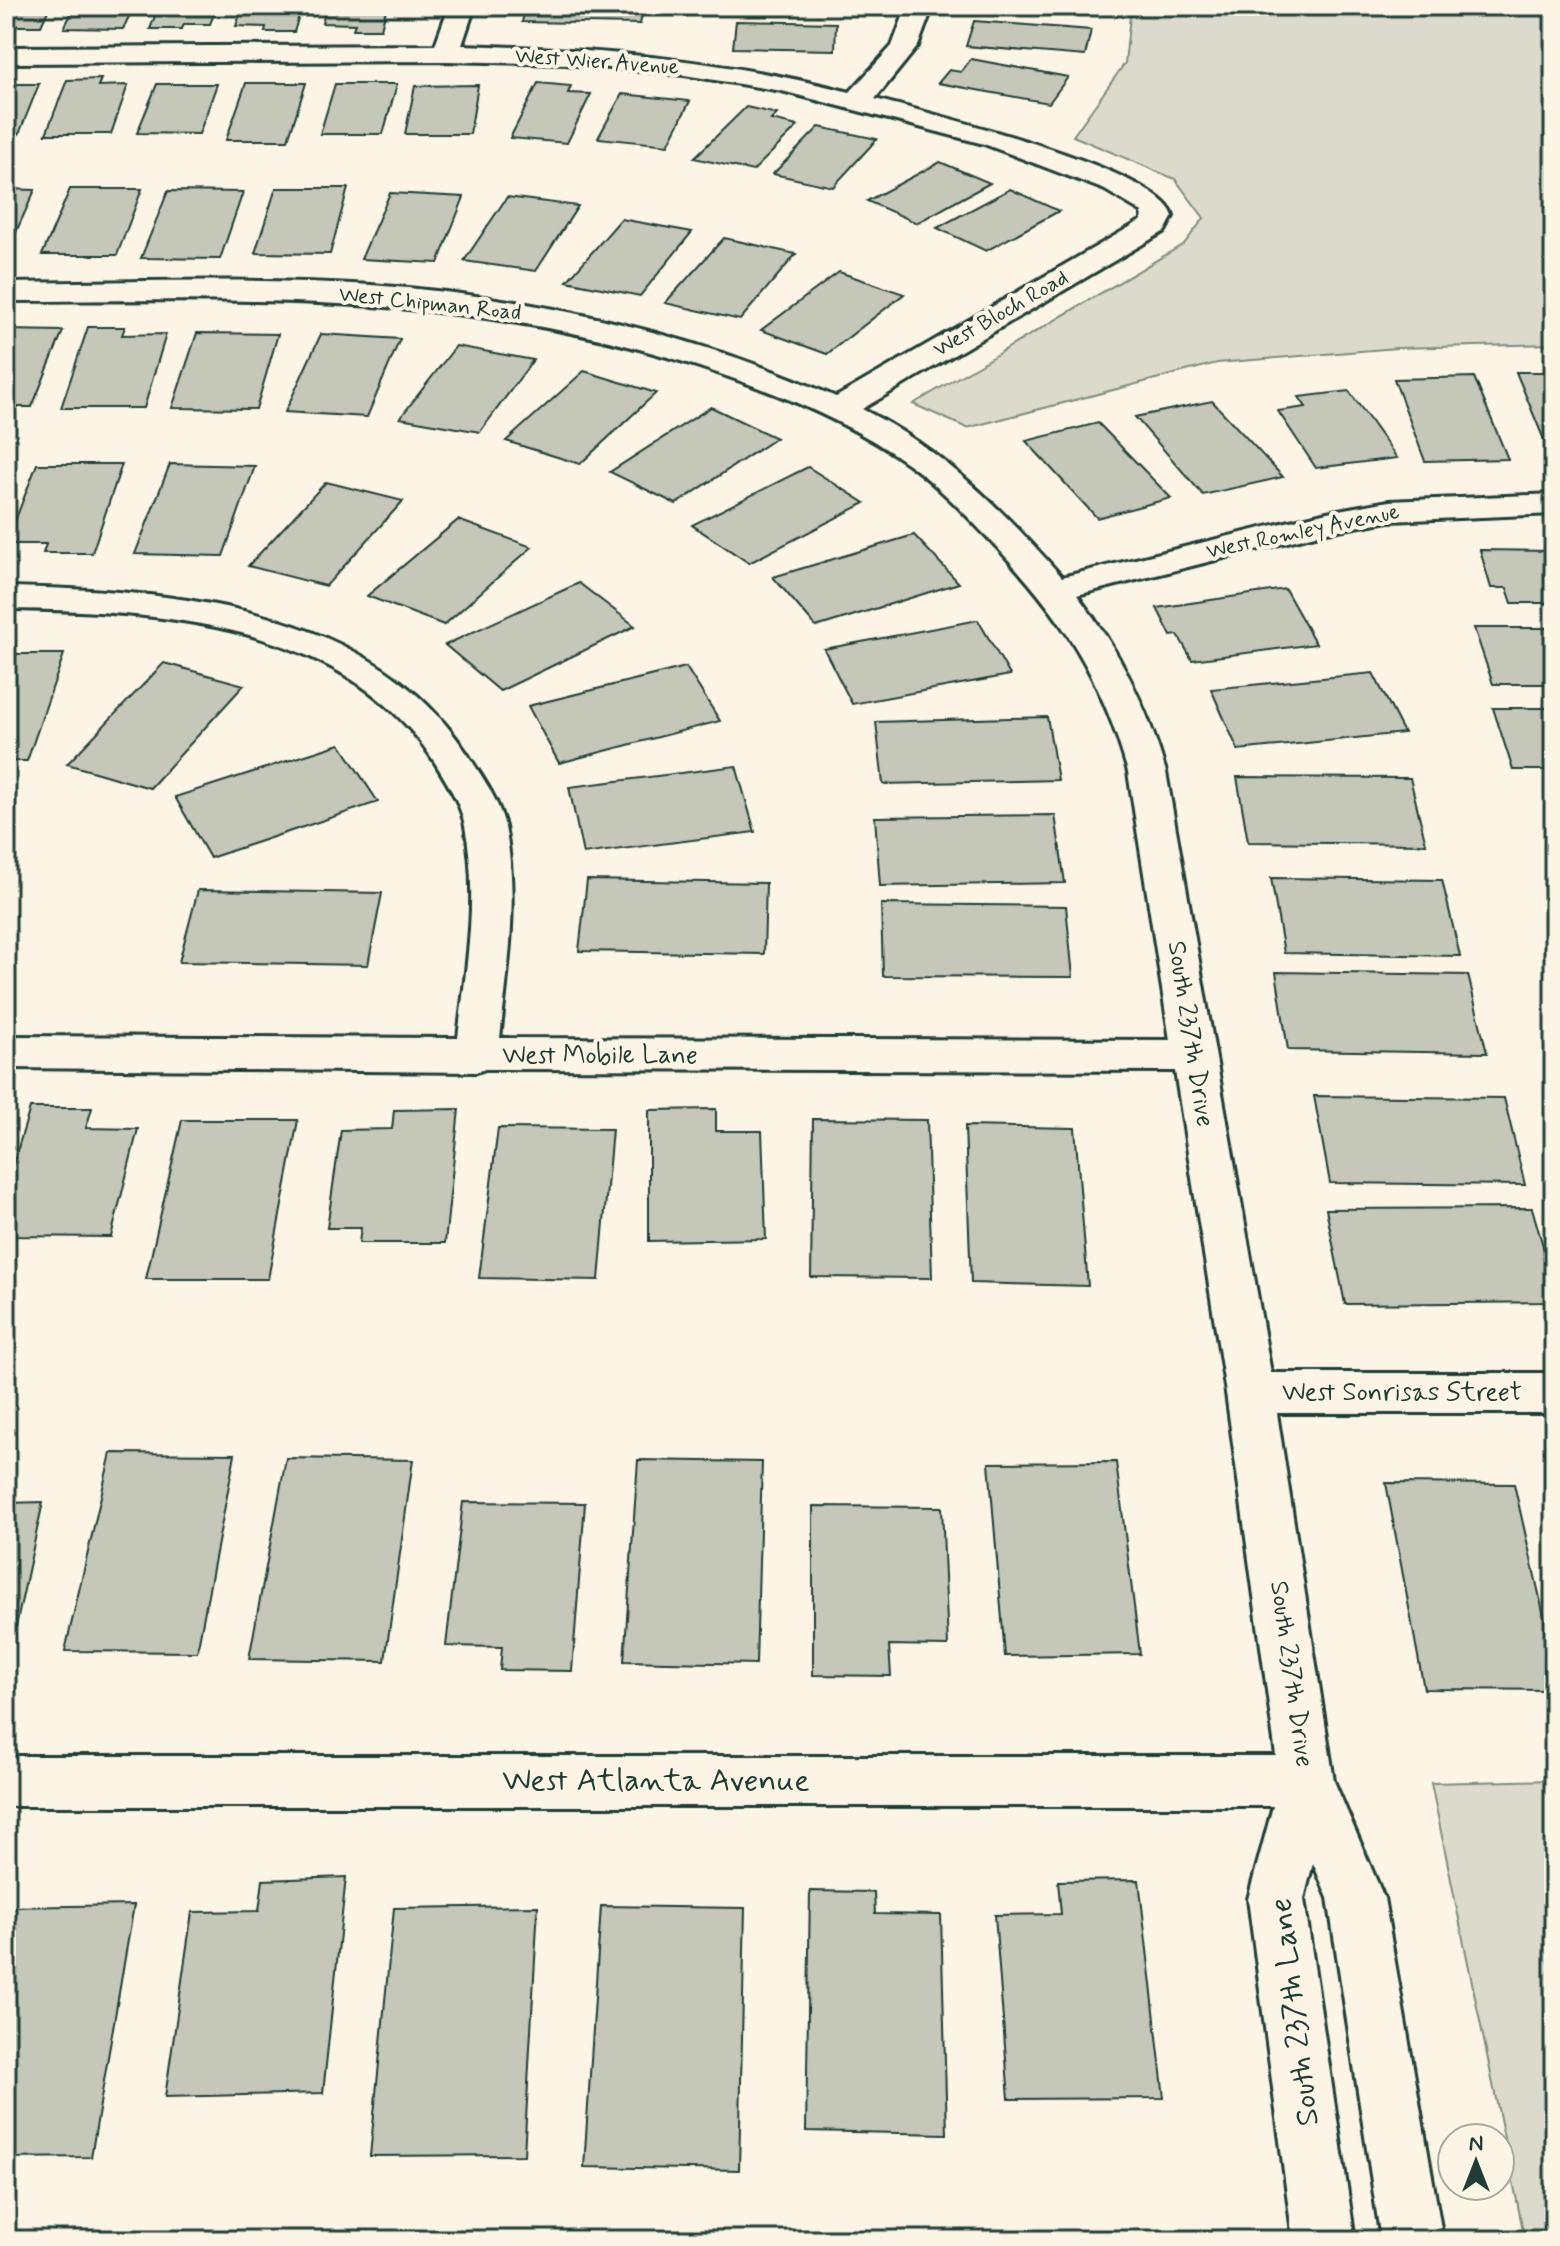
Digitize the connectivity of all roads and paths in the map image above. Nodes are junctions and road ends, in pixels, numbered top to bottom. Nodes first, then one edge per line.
1 (462, 6) edge
2 (920, 6) edge
3 (446, 53) junction
4 (6, 55) edge
5 (858, 100) junction
6 (1158, 216) joint
7 (6, 292) edge
8 (840, 408) junction
9 (1554, 504) edge
10 (1057, 589) junction
11 (6, 598) edge
12 (6, 1052) edge
13 (477, 1056) junction
14 (1193, 1056) junction
15 (1250, 1393) junction
16 (1554, 1393) edge
17 (6, 1781) edge
18 (1307, 1781) junction
19 (1324, 2240) edge
20 (1412, 2240) edge

1 - 3 street
2 - 5 street
3 - 4 street, West Wier Avenue
3 - 5 street, West Wier Avenue
5 - 6 street, West Wier Avenue
6 - 8 street, West Bloch Road
7 - 8 street, West Chipman Road
8 - 10 street, South 237th Drive
9 - 10 street, West Romley Avenue
10 - 14 street, South 237th Drive
11 - 13 street
12 - 13 street, West Mobile Lane
13 - 14 street, West Mobile Lane
14 - 15 street, South 237th Drive
15 - 16 street, West Sonrisas Street
15 - 18 street, South 237th Drive
17 - 18 street, West Atlanta Avenue
18 - 19 street, South 237th Lane
18 - 20 street

